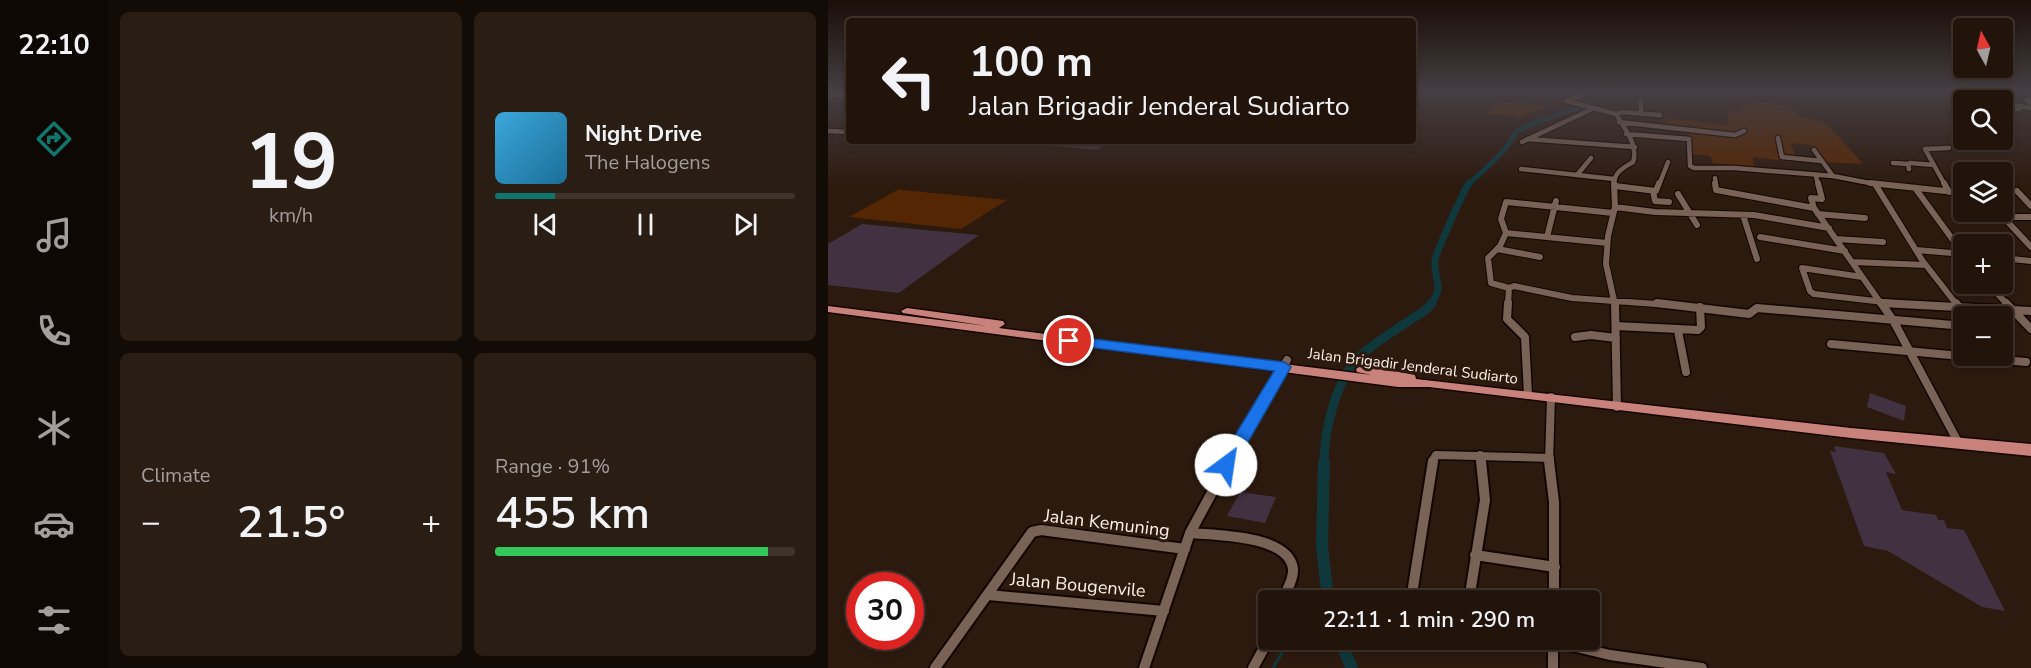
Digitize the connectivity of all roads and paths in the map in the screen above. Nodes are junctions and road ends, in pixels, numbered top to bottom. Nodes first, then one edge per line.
1 (1561, 123) edge
2 (1620, 123) edge
3 (1629, 123) edge
4 (828, 131) edge
5 (1744, 131) dead end
6 (846, 132) edge
7 (1626, 134) junction
8 (1778, 138) dead end
9 (1635, 147) junction
10 (1949, 148) dead end
11 (1814, 150) dead end
12 (1591, 158) dead end
13 (1822, 161) junction
14 (1668, 162) dead end
15 (1893, 163) dead end
16 (1934, 165) junction
17 (1521, 169) dead end
18 (1577, 175) junction
19 (1816, 176) junction
20 (1833, 176) junction
21 (1715, 178) dead end
22 (1614, 182) junction
23 (1875, 184) junction
24 (1915, 188) junction
25 (1653, 191) junction
26 (2017, 191) dead end
27 (1949, 192) junction
28 (1953, 192) edge
29 (1678, 194) dead end
30 (1670, 202) dead end
31 (1556, 204) junction
32 (2031, 206) edge
33 (1614, 210) junction
34 (1816, 211) junction
35 (1690, 213) junction
36 (1743, 215) junction
37 (2013, 217) edge
38 (2031, 217) edge
39 (1865, 218) dead end
40 (2008, 222) edge
41 (1697, 225) dead end
42 (1829, 228) junction
43 (1506, 233) junction
44 (1547, 237) junction
45 (1760, 237) dead end
46 (1836, 239) junction
47 (1953, 240) edge
48 (1607, 243) junction
49 (1883, 243) dead end
50 (2031, 247) edge
51 (1497, 249) junction
52 (1916, 250) junction
53 (1845, 251) junction
54 (1953, 253) edge
55 (1540, 256) dead end
56 (1758, 259) dead end
57 (2013, 259) edge
58 (2031, 261) edge
59 (1852, 262) junction
60 (1926, 265) junction
61 (1862, 277) junction
62 (1509, 288) junction
63 (1997, 294) edge
64 (1615, 301) junction
65 (828, 302) edge
66 (1880, 303) junction
67 (1958, 306) edge
68 (2008, 306) edge
69 (1700, 308) junction
70 (1953, 308) edge
71 (828, 309) edge
72 (2013, 310) edge
73 (2013, 311) edge
74 (2031, 311) edge
75 (1893, 320) junction
76 (1953, 325) edge
77 (1616, 326) junction
78 (2031, 329) edge
79 (1678, 331) junction
80 (1575, 337) dead end
81 (1616, 338) junction
82 (1831, 344) dead end
83 (1909, 351) junction
84 (2026, 362) dead end
85 (1285, 364) junction
86 (1686, 372) dead end
87 (1528, 395) junction
88 (1551, 398) junction
89 (1617, 407) junction
90 (1958, 442) junction
91 (2031, 450) edge
92 (1480, 455) junction
93 (1550, 458) junction
94 (1190, 533) junction
95 (1185, 549) junction
96 (1475, 555) junction
97 (1555, 567) junction
98 (1286, 590) edge
99 (1413, 590) edge
100 (1470, 590) edge
101 (1554, 590) edge
102 (988, 596) junction
103 (1164, 611) junction
104 (1263, 650) edge
105 (1551, 650) edge
106 (1590, 650) edge
107 (935, 668) edge
108 (1144, 668) edge
109 (1253, 668) edge
110 (1553, 668) edge
111 (1702, 668) edge

1 - 9 street
2 - 7 street
3 - 5 street
4 - 6 street
7 - 9 street
7 - 19 street
8 - 13 street
9 - 22 street
10 - 16 street
11 - 13 street
12 - 18 street
13 - 20 street
14 - 25 street
15 - 16 street
16 - 27 street
17 - 18 street
18 - 22 street
19 - 20 street
19 - 34 street
20 - 23 street
21 - 34 street
22 - 25 street
22 - 33 street
23 - 24 street
23 - 52 street
24 - 27 street
24 - 47 street
25 - 30 street
26 - 32 street
27 - 28 street
29 - 35 street
31 - 33 street
31 - 43 street
31 - 44 street
33 - 35 street
33 - 48 street
34 - 39 street
34 - 42 street
35 - 36 street
35 - 41 street
36 - 42 street
36 - 56 street
37 - 38 street
40 - 50 street
42 - 46 street
43 - 44 street
43 - 51 street
44 - 48 street
45 - 53 street
46 - 49 street
46 - 53 street
48 - 64 street
51 - 55 street
51 - 62 street
52 - 54 street
52 - 60 street
53 - 59 street
57 - 58 street
59 - 60 street
59 - 61 street
60 - 67 street
61 - 66 street
61 - 66 street
62 - 64 street
62 - 87 street
63 - 68 street
64 - 69 street
64 - 77 street
65 - 85 main road, Jalan Brigadir Jenderal Sudiarto
66 - 70 street
66 - 75 street
69 - 75 street
69 - 79 street
71 - 85 main road, Jalan Brigadir Jenderal Sudiarto
72 - 74 street
73 - 78 street
75 - 76 street
75 - 83 street
77 - 79 street
77 - 81 street
79 - 86 street
80 - 81 street
81 - 89 street
82 - 83 street
83 - 84 street
83 - 90 street
85 - 87 main road, Jalan Brigadir Jenderal Sudiarto
85 - 94 street
87 - 88 main road, Jalan Brigadir Jenderal Sudiarto
88 - 89 main road, Jalan Brigadir Jenderal Sudiarto
88 - 93 street
89 - 90 main road, Jalan Brigadir Jenderal Sudiarto
90 - 91 main road, Jalan Brigadir Jenderal Sudiarto
92 - 93 street
92 - 96 street
92 - 99 street
93 - 97 street
94 - 95 street
94 - 98 street
95 - 102 street, Jalan Kemuning
95 - 103 street
96 - 97 street
96 - 100 street
97 - 101 street
102 - 103 street, Jalan Bougenvile
102 - 107 street
103 - 108 street
104 - 109 street
105 - 110 street
106 - 111 street

